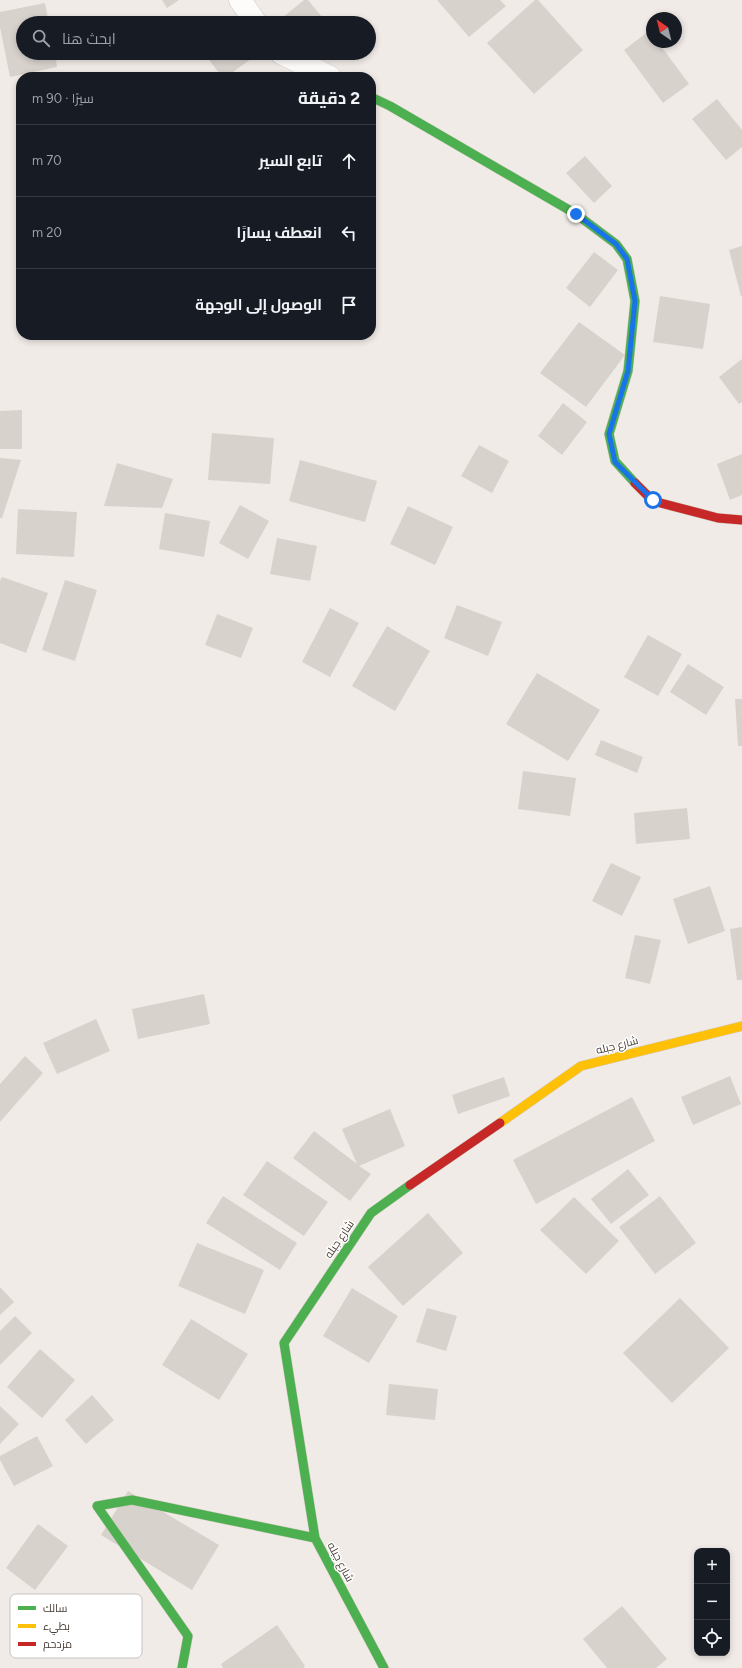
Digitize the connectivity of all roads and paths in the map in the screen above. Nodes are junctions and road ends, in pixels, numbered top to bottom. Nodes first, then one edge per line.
1 (240, 0) edge
2 (251, 16) edge
3 (295, 60) edge
4 (320, 72) edge
5 (376, 99) edge
6 (742, 520) edge
7 (742, 1026) edge
8 (315, 1538) junction
9 (182, 1668) edge
10 (384, 1668) edge

1 - 2 street
3 - 4 street
5 - 6 street
7 - 8 street, شارع جبله
8 - 9 street
8 - 10 street, شارع جبله

